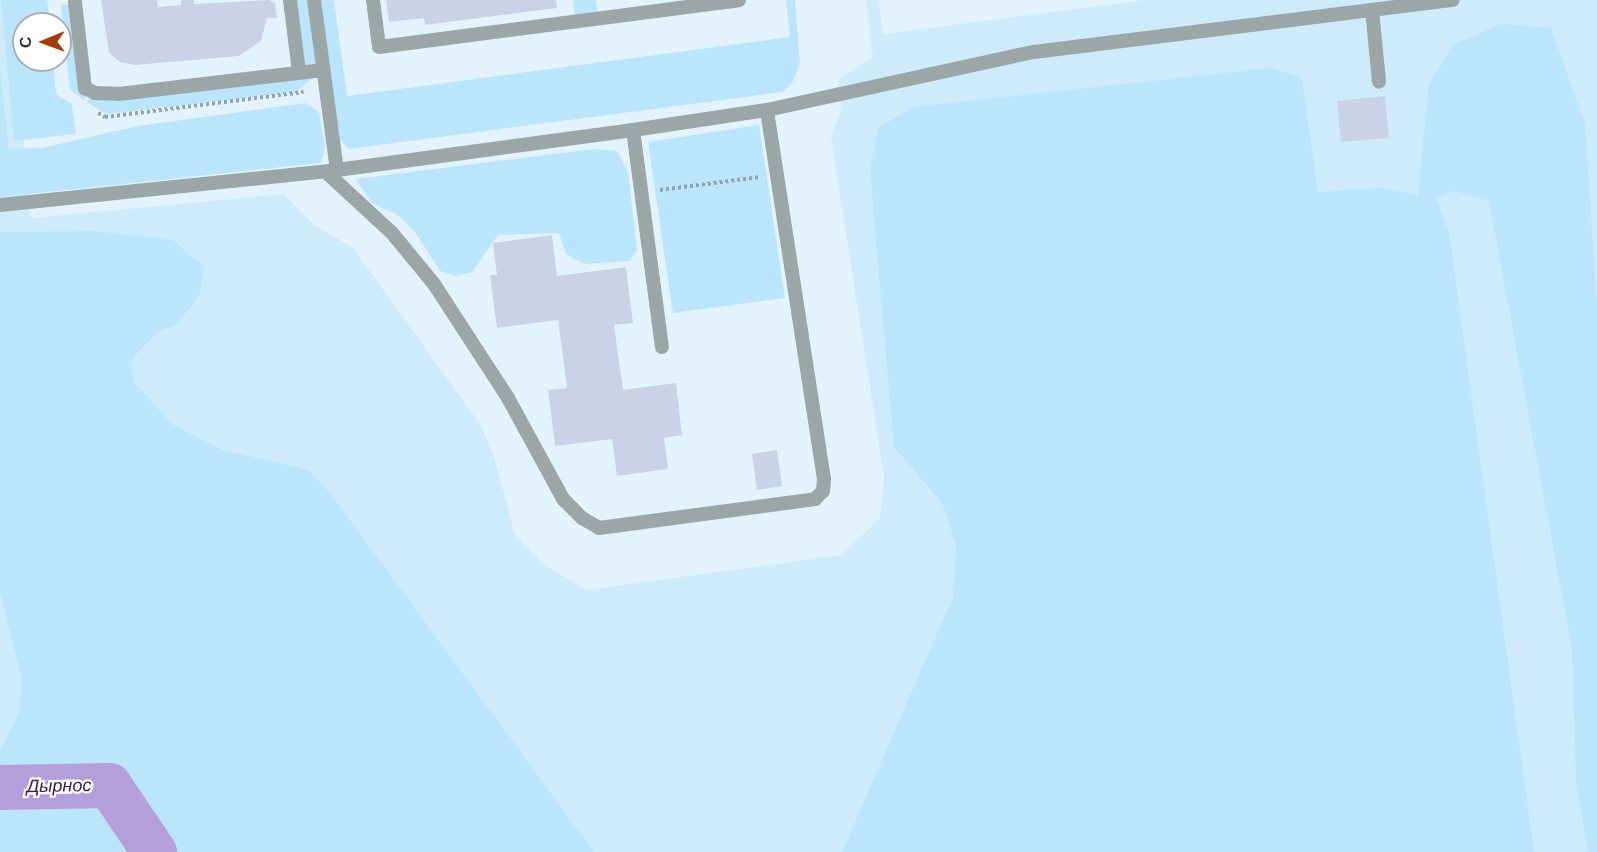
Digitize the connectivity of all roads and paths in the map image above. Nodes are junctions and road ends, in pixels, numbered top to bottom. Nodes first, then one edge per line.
1 (290, 0) edge
2 (314, 0) edge
3 (373, 0) edge
4 (739, 0) edge
5 (1454, 0) edge
6 (75, 2) dead end
7 (1372, 10) junction
8 (324, 70) junction
9 (299, 72) junction
10 (1379, 82) dead end
11 (767, 110) junction
12 (633, 130) junction
13 (332, 171) junction
14 (777, 174) junction
15 (642, 193) junction
16 (0, 204) edge
17 (662, 347) dead end

1 - 9 lane
2 - 8 lane
3 - 4 lane
5 - 7 lane
6 - 9 lane
7 - 10 lane
7 - 11 lane
8 - 9 lane
8 - 13 lane
11 - 12 lane
11 - 14 lane
12 - 13 lane
12 - 15 lane
13 - 14 lane
13 - 16 lane
14 - 15 path
15 - 17 lane

